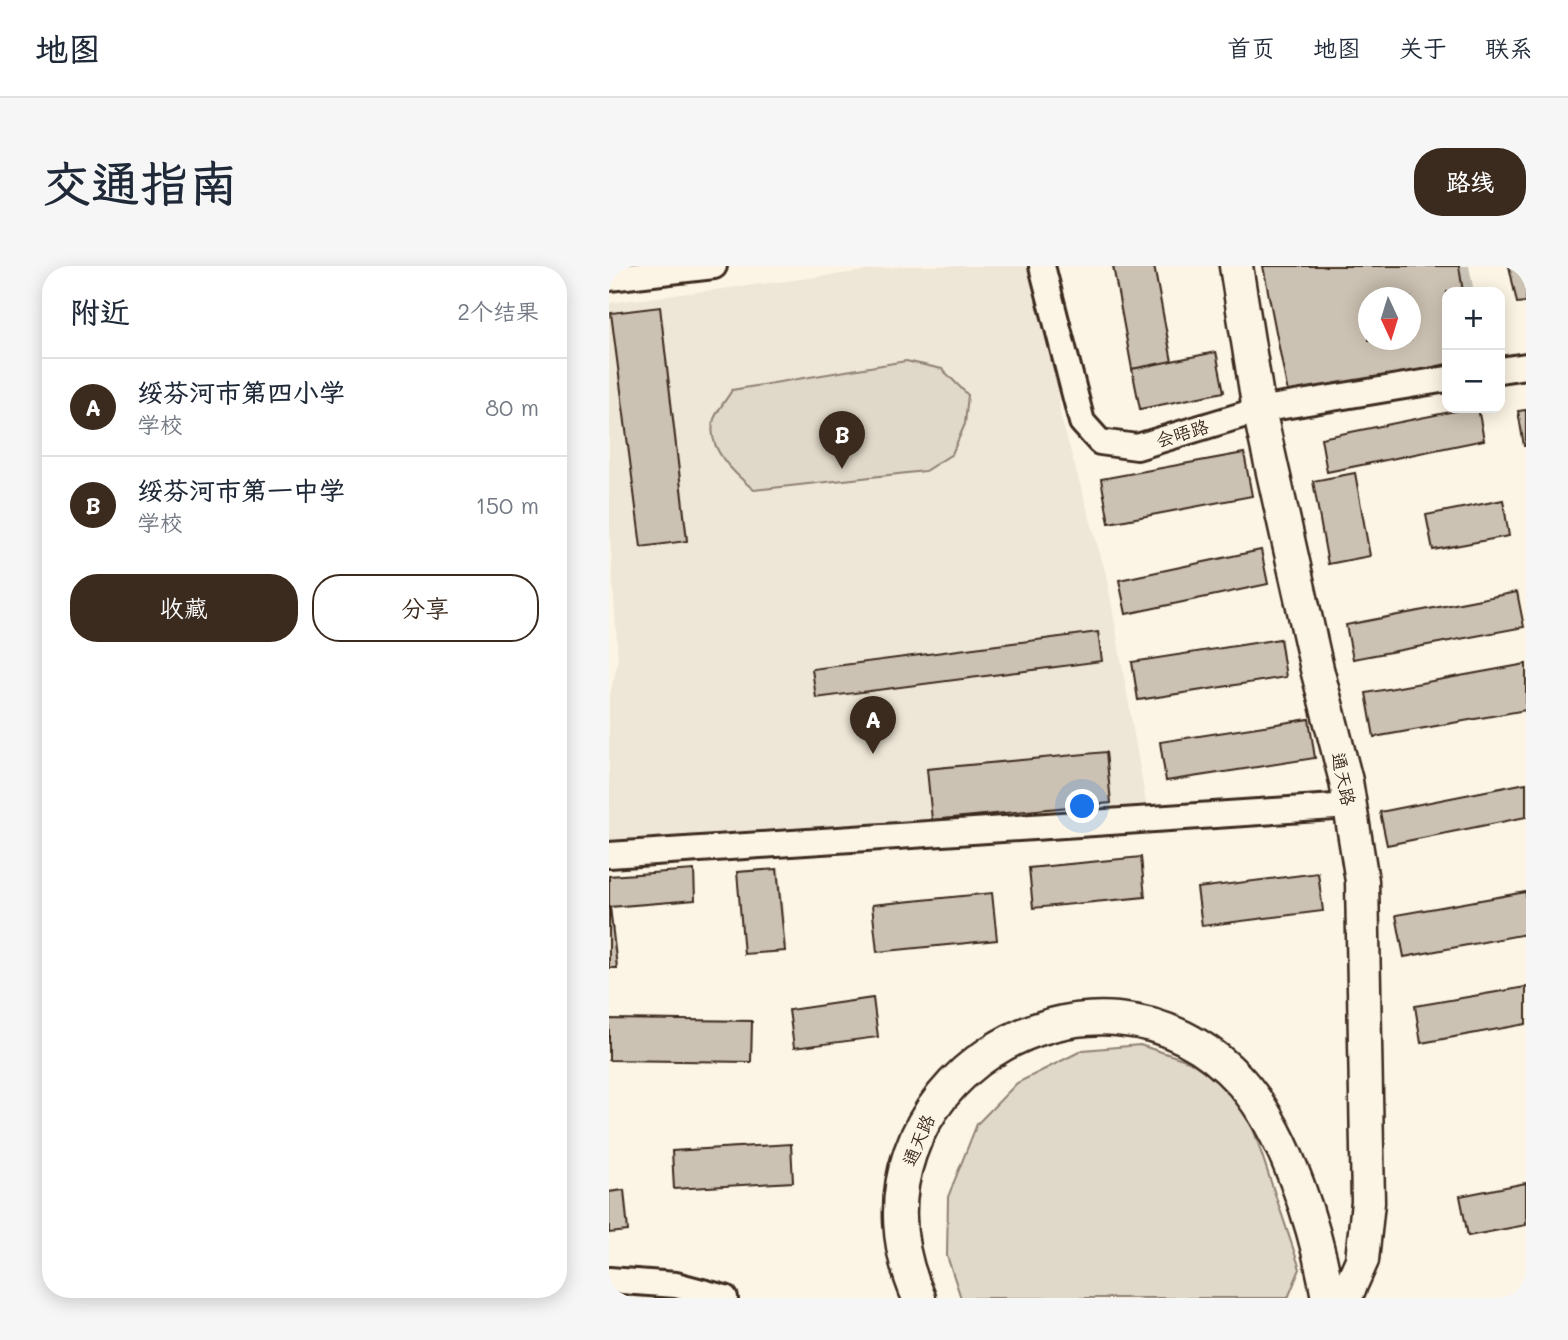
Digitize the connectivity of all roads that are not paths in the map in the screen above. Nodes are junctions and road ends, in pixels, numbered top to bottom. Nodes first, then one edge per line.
1 (714, 266) edge
2 (1042, 266) edge
3 (1236, 266) edge
4 (609, 278) edge
5 (1526, 366) edge
6 (1505, 369) edge
7 (1442, 380) edge
8 (1259, 410) junction
9 (1350, 806) junction
10 (609, 855) edge
11 (609, 1280) edge
12 (725, 1298) edge
13 (919, 1298) edge
14 (1328, 1298) edge
15 (1345, 1298) edge

1 - 4 street
2 - 8 street, 会晤路
3 - 8 main road, 通天路
5 - 6 street
7 - 8 street, 会晤路
8 - 9 main road, 通天路
9 - 10 street
9 - 15 main road, 通天路
11 - 12 street
13 - 14 main road, 通天路

